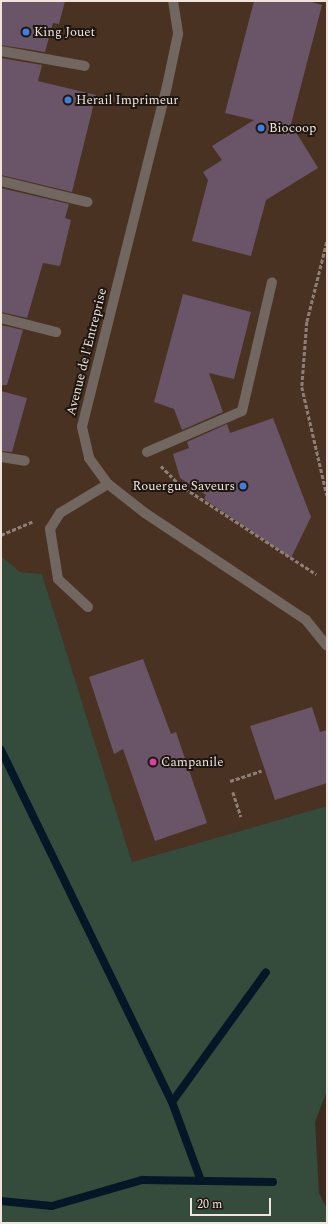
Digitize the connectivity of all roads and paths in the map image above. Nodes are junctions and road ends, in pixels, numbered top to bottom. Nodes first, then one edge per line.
1 (173, 1) edge
2 (1, 52) edge
3 (85, 66) dead end
4 (1, 181) edge
5 (87, 202) dead end
6 (327, 242) edge
7 (272, 282) dead end
8 (1, 318) edge
9 (56, 332) dead end
10 (147, 452) joint
11 (1, 457) edge
12 (25, 461) dead end
13 (108, 484) junction
14 (327, 495) edge
15 (32, 521) dead end
16 (1, 535) edge
17 (316, 574) dead end
18 (88, 607) dead end
19 (327, 646) edge
20 (261, 771) dead end
21 (230, 781) dead end
22 (234, 792) dead end
23 (241, 817) dead end

1 - 13 street, Avenue de l'Entreprise
2 - 3 street
4 - 5 street
6 - 14 path
7 - 10 street
8 - 9 street
10 - 17 path
11 - 12 street
13 - 18 street
13 - 19 street, Avenue de l'Entreprise
15 - 16 path
20 - 21 path
22 - 23 path

